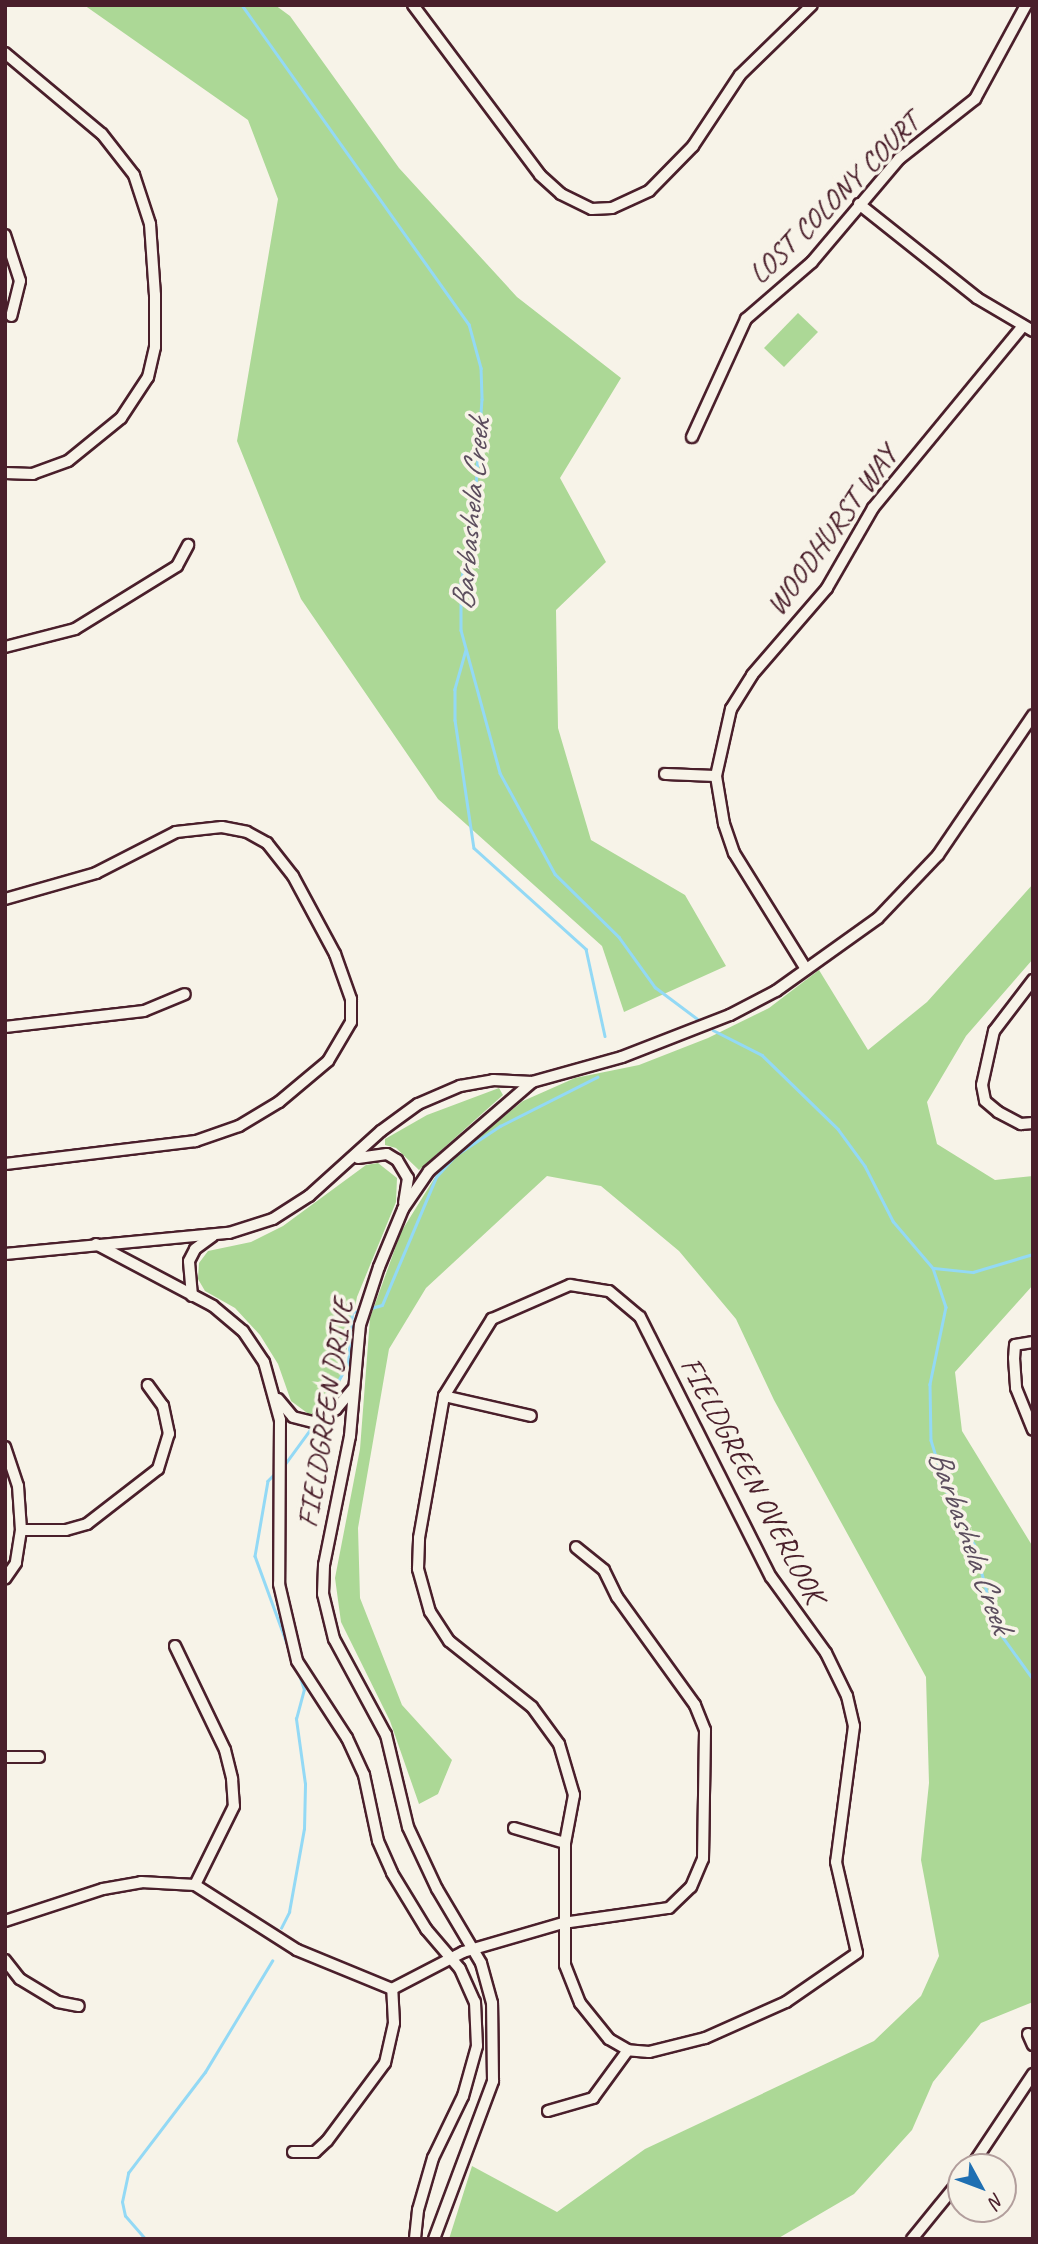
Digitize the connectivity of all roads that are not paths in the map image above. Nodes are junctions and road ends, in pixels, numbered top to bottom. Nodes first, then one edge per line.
1 (413, 5) edge
2 (812, 5) edge
3 (1026, 5) edge
4 (5, 53) edge
5 (859, 204) junction
6 (5, 235) edge
7 (11, 316) dead end
8 (1028, 329) edge
9 (692, 437) dead end
10 (6, 477) edge
11 (188, 545) dead end
12 (5, 648) edge
13 (1033, 715) edge
14 (665, 774) dead end
15 (716, 776) junction
16 (5, 900) edge
17 (806, 969) junction
18 (1033, 980) edge
19 (185, 994) dead end
20 (5, 1027) edge
21 (532, 1082) junction
22 (1033, 1123) edge
23 (352, 1160) junction
24 (5, 1164) edge
25 (403, 1209) junction
26 (216, 1234) junction
27 (96, 1244) junction
28 (5, 1254) edge
29 (192, 1296) junction
30 (1033, 1342) edge
31 (148, 1385) dead end
32 (353, 1388) junction
33 (273, 1391) junction
34 (444, 1396) junction
35 (531, 1416) dead end
36 (1033, 1430) edge
37 (5, 1447) edge
38 (21, 1530) junction
39 (576, 1547) dead end
40 (5, 1579) edge
41 (175, 1646) dead end
42 (5, 1757) edge
43 (39, 1757) dead end
44 (514, 1828) dead end
45 (565, 1843) junction
46 (195, 1885) junction
47 (5, 1921) edge
48 (563, 1923) junction
49 (474, 1948) junction
50 (452, 1958) junction
51 (5, 1960) edge
52 (392, 1989) junction
53 (79, 2006) dead end
54 (1028, 2034) dead end
55 (1033, 2045) edge
56 (628, 2050) junction
57 (1033, 2074) edge
58 (548, 2112) dead end
59 (293, 2152) dead end
60 (980, 2153) edge
61 (947, 2196) edge
62 (415, 2239) edge
63 (435, 2239) edge
64 (912, 2239) edge

1 - 2 street
3 - 5 street, LOST COLONY COURT
4 - 10 street
5 - 8 street
5 - 9 street, LOST COLONY COURT
6 - 7 street
8 - 15 street, WOODHURST WAY
11 - 12 street
13 - 17 street, FIELDGREEN DRIVE
14 - 15 street
15 - 17 street, WOODHURST WAY
16 - 24 street
17 - 21 street, FIELDGREEN DRIVE
18 - 22 street
19 - 20 street
21 - 23 street
21 - 25 street, FIELDGREEN DRIVE
23 - 25 street
23 - 26 street
25 - 32 street, FIELDGREEN DRIVE
26 - 27 street
26 - 29 street
27 - 28 street
27 - 29 street, FIELDGREEN DRIVE
29 - 33 street, FIELDGREEN DRIVE
30 - 36 street
31 - 38 street
32 - 33 street
32 - 49 street, FIELDGREEN DRIVE
33 - 50 street, FIELDGREEN DRIVE
34 - 35 street
34 - 45 street, FIELDGREEN OVERLOOK
34 - 56 street, FIELDGREEN OVERLOOK
37 - 38 street
38 - 40 street
39 - 48 street
41 - 46 street
42 - 43 street
44 - 45 street
45 - 48 street, FIELDGREEN OVERLOOK
46 - 47 street
46 - 52 street
48 - 49 street
48 - 56 street, FIELDGREEN OVERLOOK
49 - 50 street
49 - 63 street, FIELDGREEN DRIVE
50 - 52 street
50 - 62 street, FIELDGREEN DRIVE
51 - 53 street
52 - 59 street
54 - 55 street
56 - 58 street
57 - 60 street
61 - 64 street

